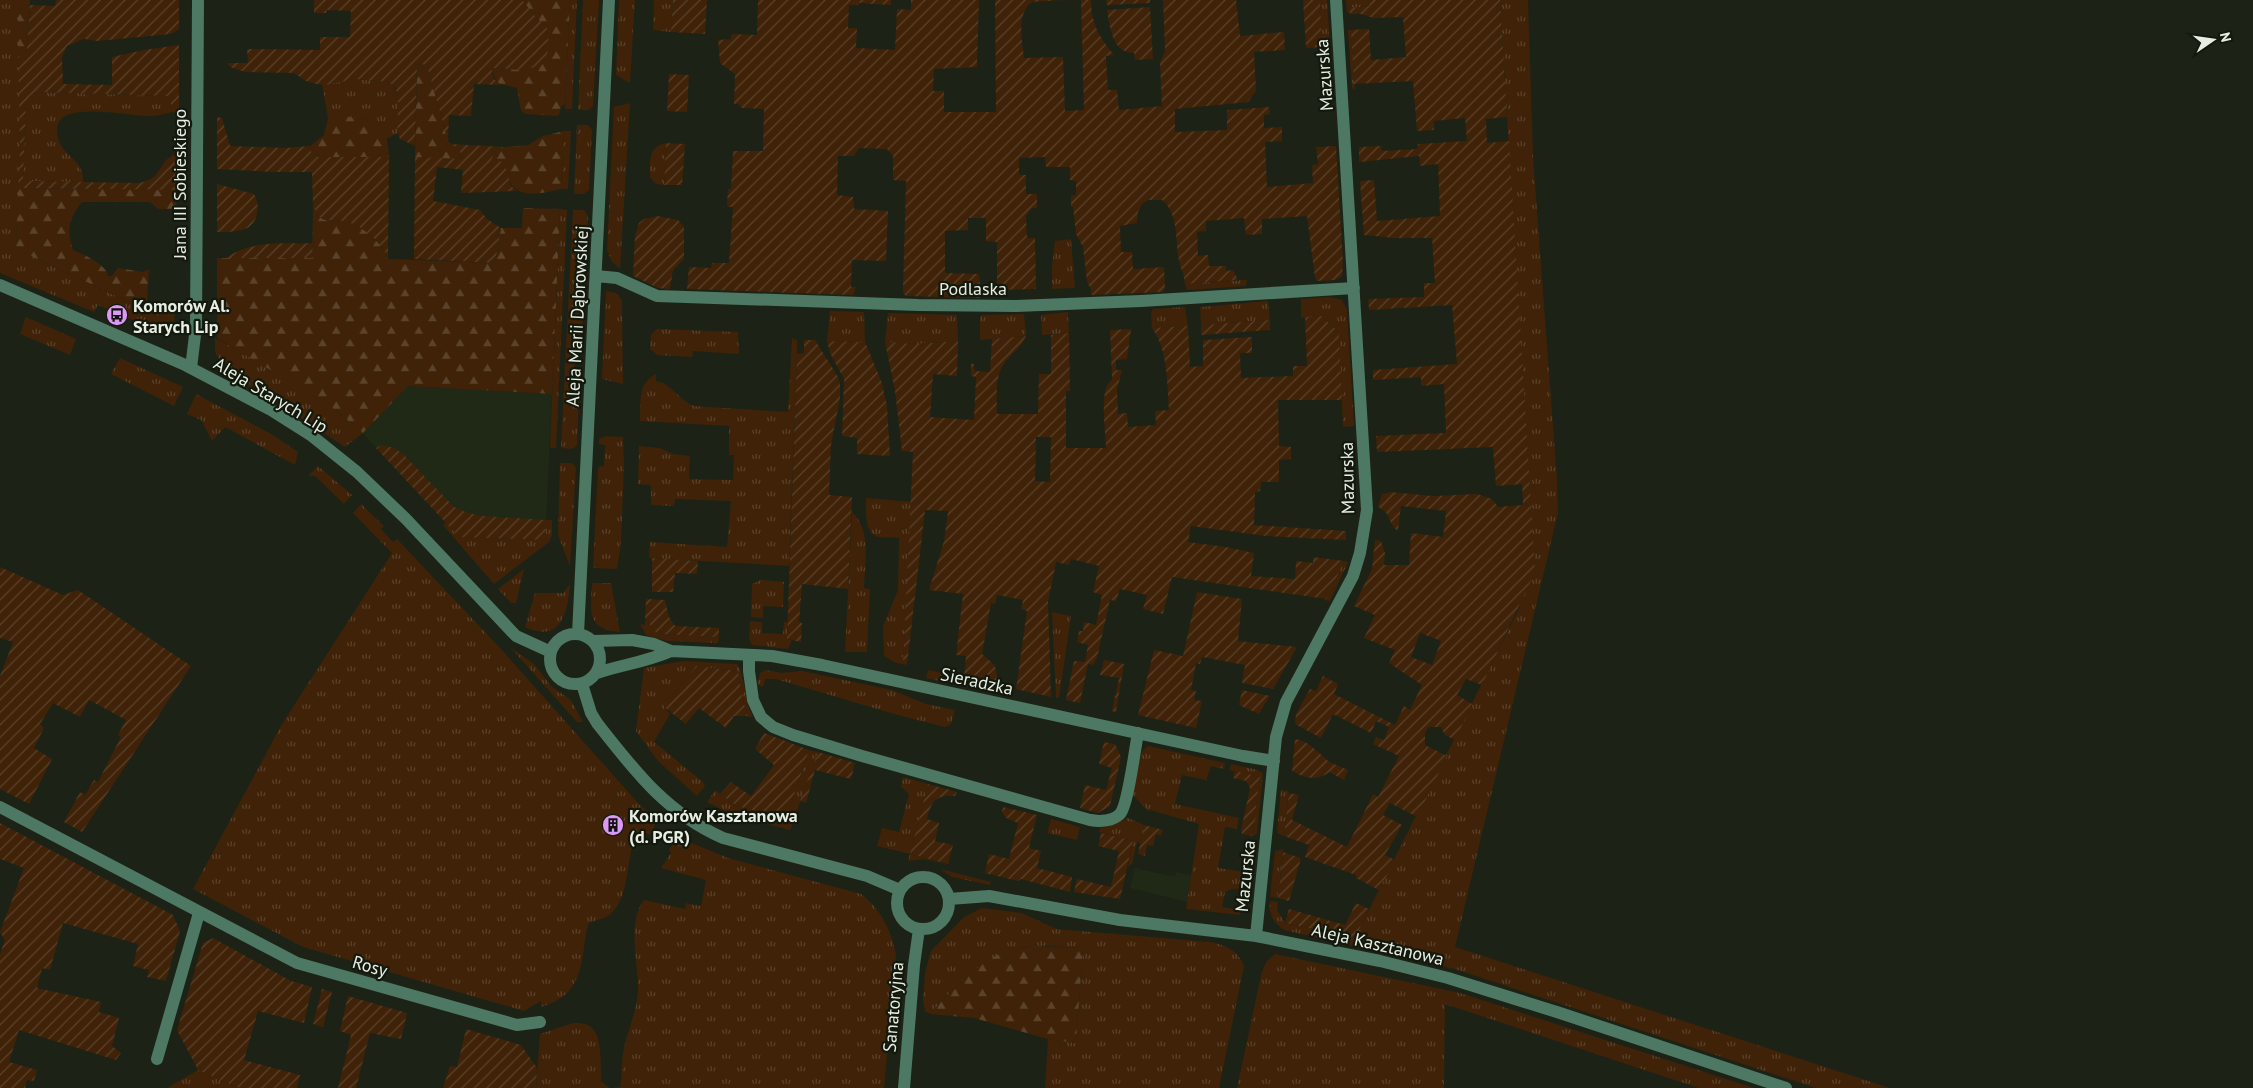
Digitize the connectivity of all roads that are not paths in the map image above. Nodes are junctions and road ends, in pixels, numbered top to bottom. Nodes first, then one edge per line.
1 (198, 0) edge
2 (609, 0) edge
3 (1336, 0) edge
4 (596, 276) junction
5 (0, 286) edge
6 (1354, 288) junction
7 (191, 368) junction
8 (578, 634) junction
9 (593, 641) junction
10 (670, 651) junction
11 (551, 652) junction
12 (749, 655) junction
13 (596, 673) junction
14 (582, 684) junction
15 (1138, 733) junction
16 (1274, 761) junction
17 (0, 807) edge
18 (900, 890) junction
19 (949, 899) junction
20 (199, 913) junction
21 (919, 929) junction
22 (1256, 936) junction
23 (540, 1022) dead end
24 (157, 1059) dead end
25 (904, 1088) edge
26 (1786, 1088) edge

1 - 7 street, Jana III Sobieskiego
2 - 4 street, Aleja Marii Dąbrowskiej
3 - 6 street, Mazurska
4 - 6 street, Podlaska
4 - 8 street, Aleja Marii Dąbrowskiej
5 - 7 street, Aleja Starych Lip
6 - 16 street, Mazurska
7 - 11 street, Aleja Starych Lip
8 - 9 street
8 - 11 street
9 - 10 street, Sieradzka
9 - 13 street
10 - 12 street, Sieradzka
10 - 13 street, Sieradzka
11 - 14 street
12 - 15 street, Sieradzka
12 - 15 street
13 - 14 street
14 - 18 street
15 - 16 street, Sieradzka
16 - 22 street, Mazurska
17 - 20 street, Rosy
18 - 19 street
18 - 21 street
19 - 21 street
19 - 22 street, Aleja Kasztanowa
20 - 23 street, Rosy
20 - 24 street
21 - 25 street, Sanatoryjna
22 - 26 street, Aleja Kasztanowa

